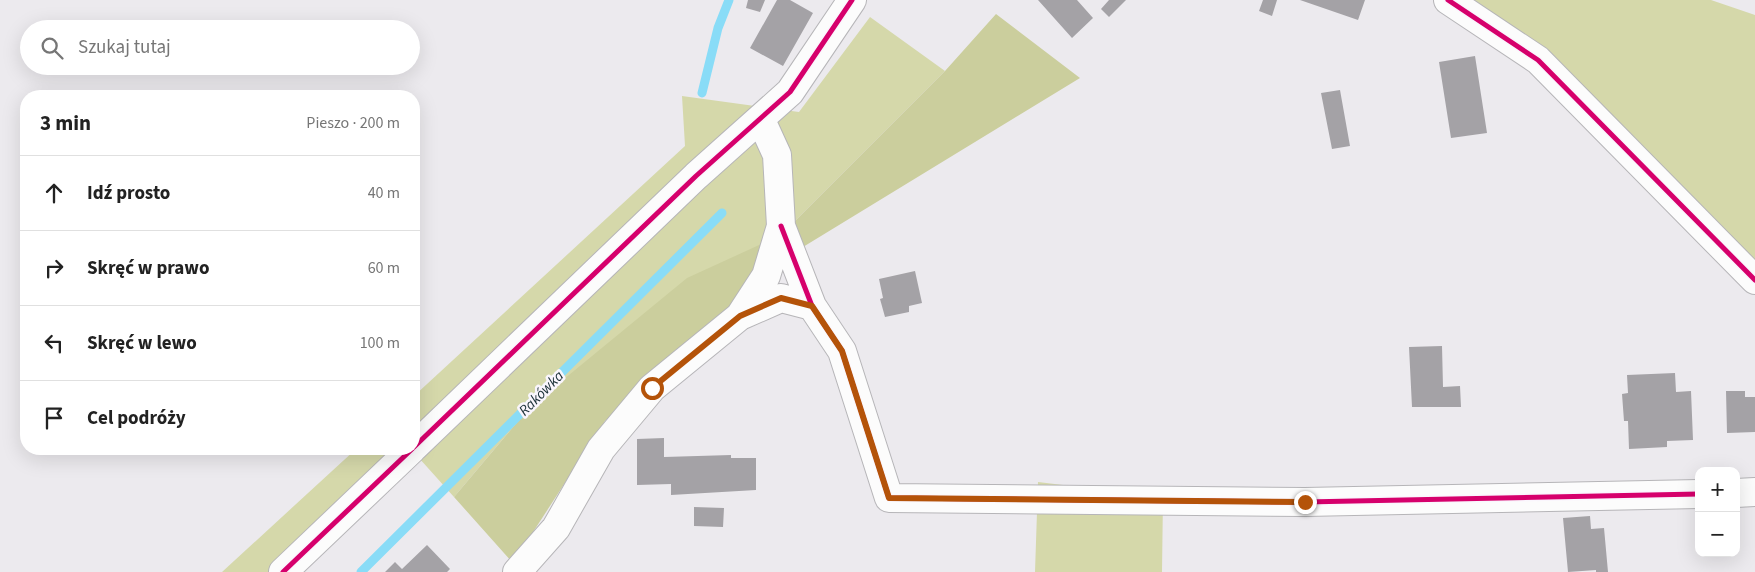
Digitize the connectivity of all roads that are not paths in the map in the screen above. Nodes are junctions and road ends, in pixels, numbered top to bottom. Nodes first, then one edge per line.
1 (852, 0) edge
2 (1448, 0) edge
3 (761, 120) junction
4 (781, 226) junction
5 (1755, 280) edge
6 (812, 306) junction
7 (740, 316) junction
8 (420, 441) edge
9 (406, 455) edge
10 (1755, 492) edge
11 (1740, 493) edge
12 (1695, 494) edge
13 (284, 572) edge
14 (517, 572) edge

1 - 3 street
2 - 5 street
3 - 4 street
3 - 8 street
4 - 6 street
4 - 7 street
6 - 7 street
6 - 12 street
7 - 14 street
9 - 13 street
10 - 11 street

